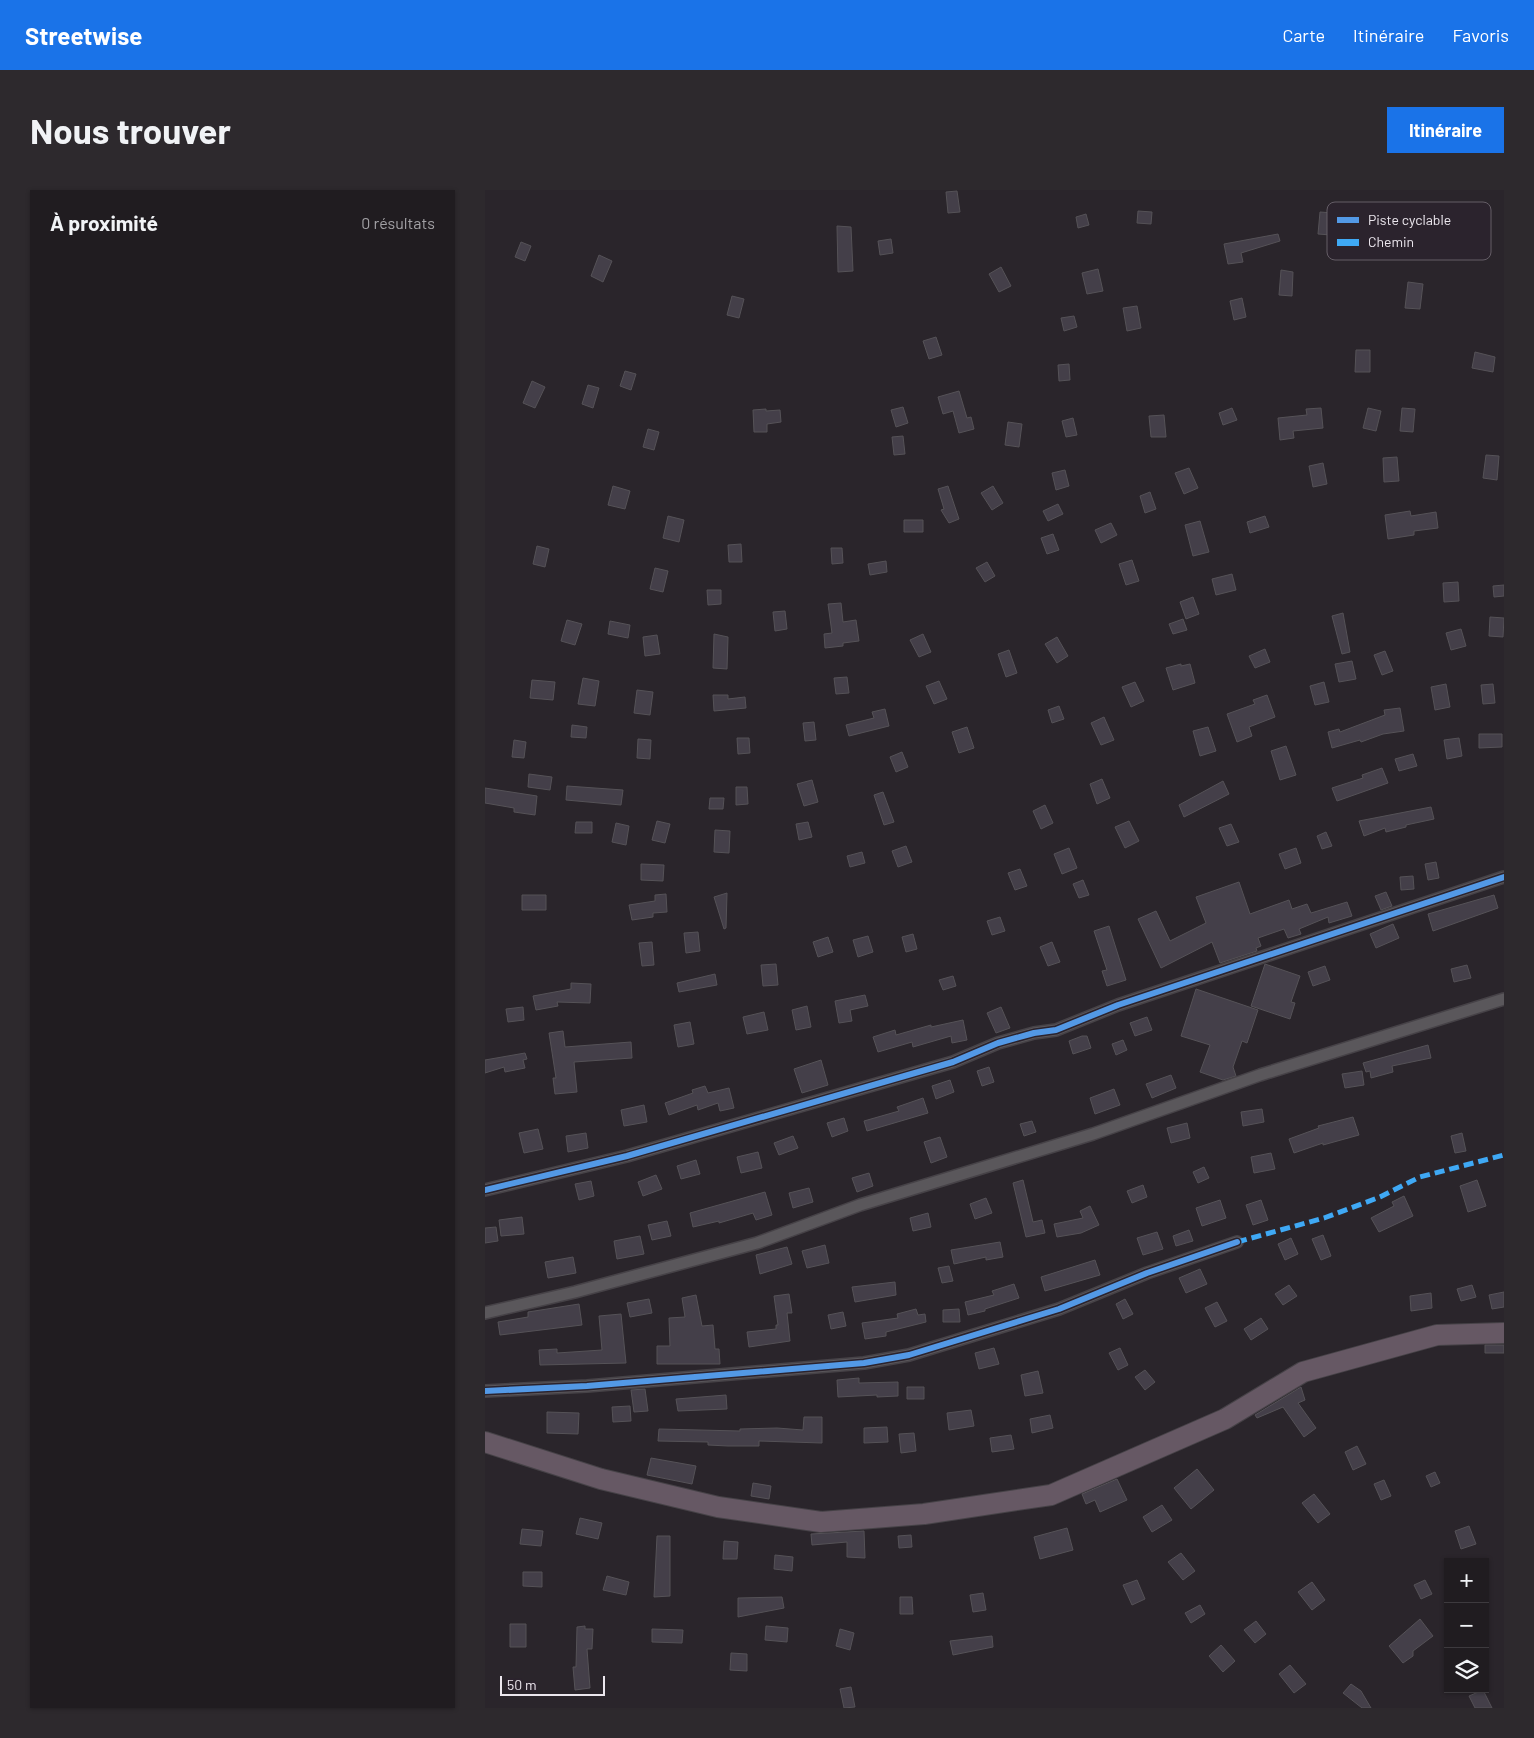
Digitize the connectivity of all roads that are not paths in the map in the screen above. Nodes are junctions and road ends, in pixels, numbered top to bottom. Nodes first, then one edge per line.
1 (1504, 877) edge
2 (1504, 999) edge
3 (485, 1190) edge
4 (1237, 1242) dead end
5 (485, 1313) edge
6 (1504, 1332) edge
7 (485, 1391) edge
8 (485, 1442) edge

1 - 3 street
2 - 5 street
4 - 7 street
6 - 8 highway

